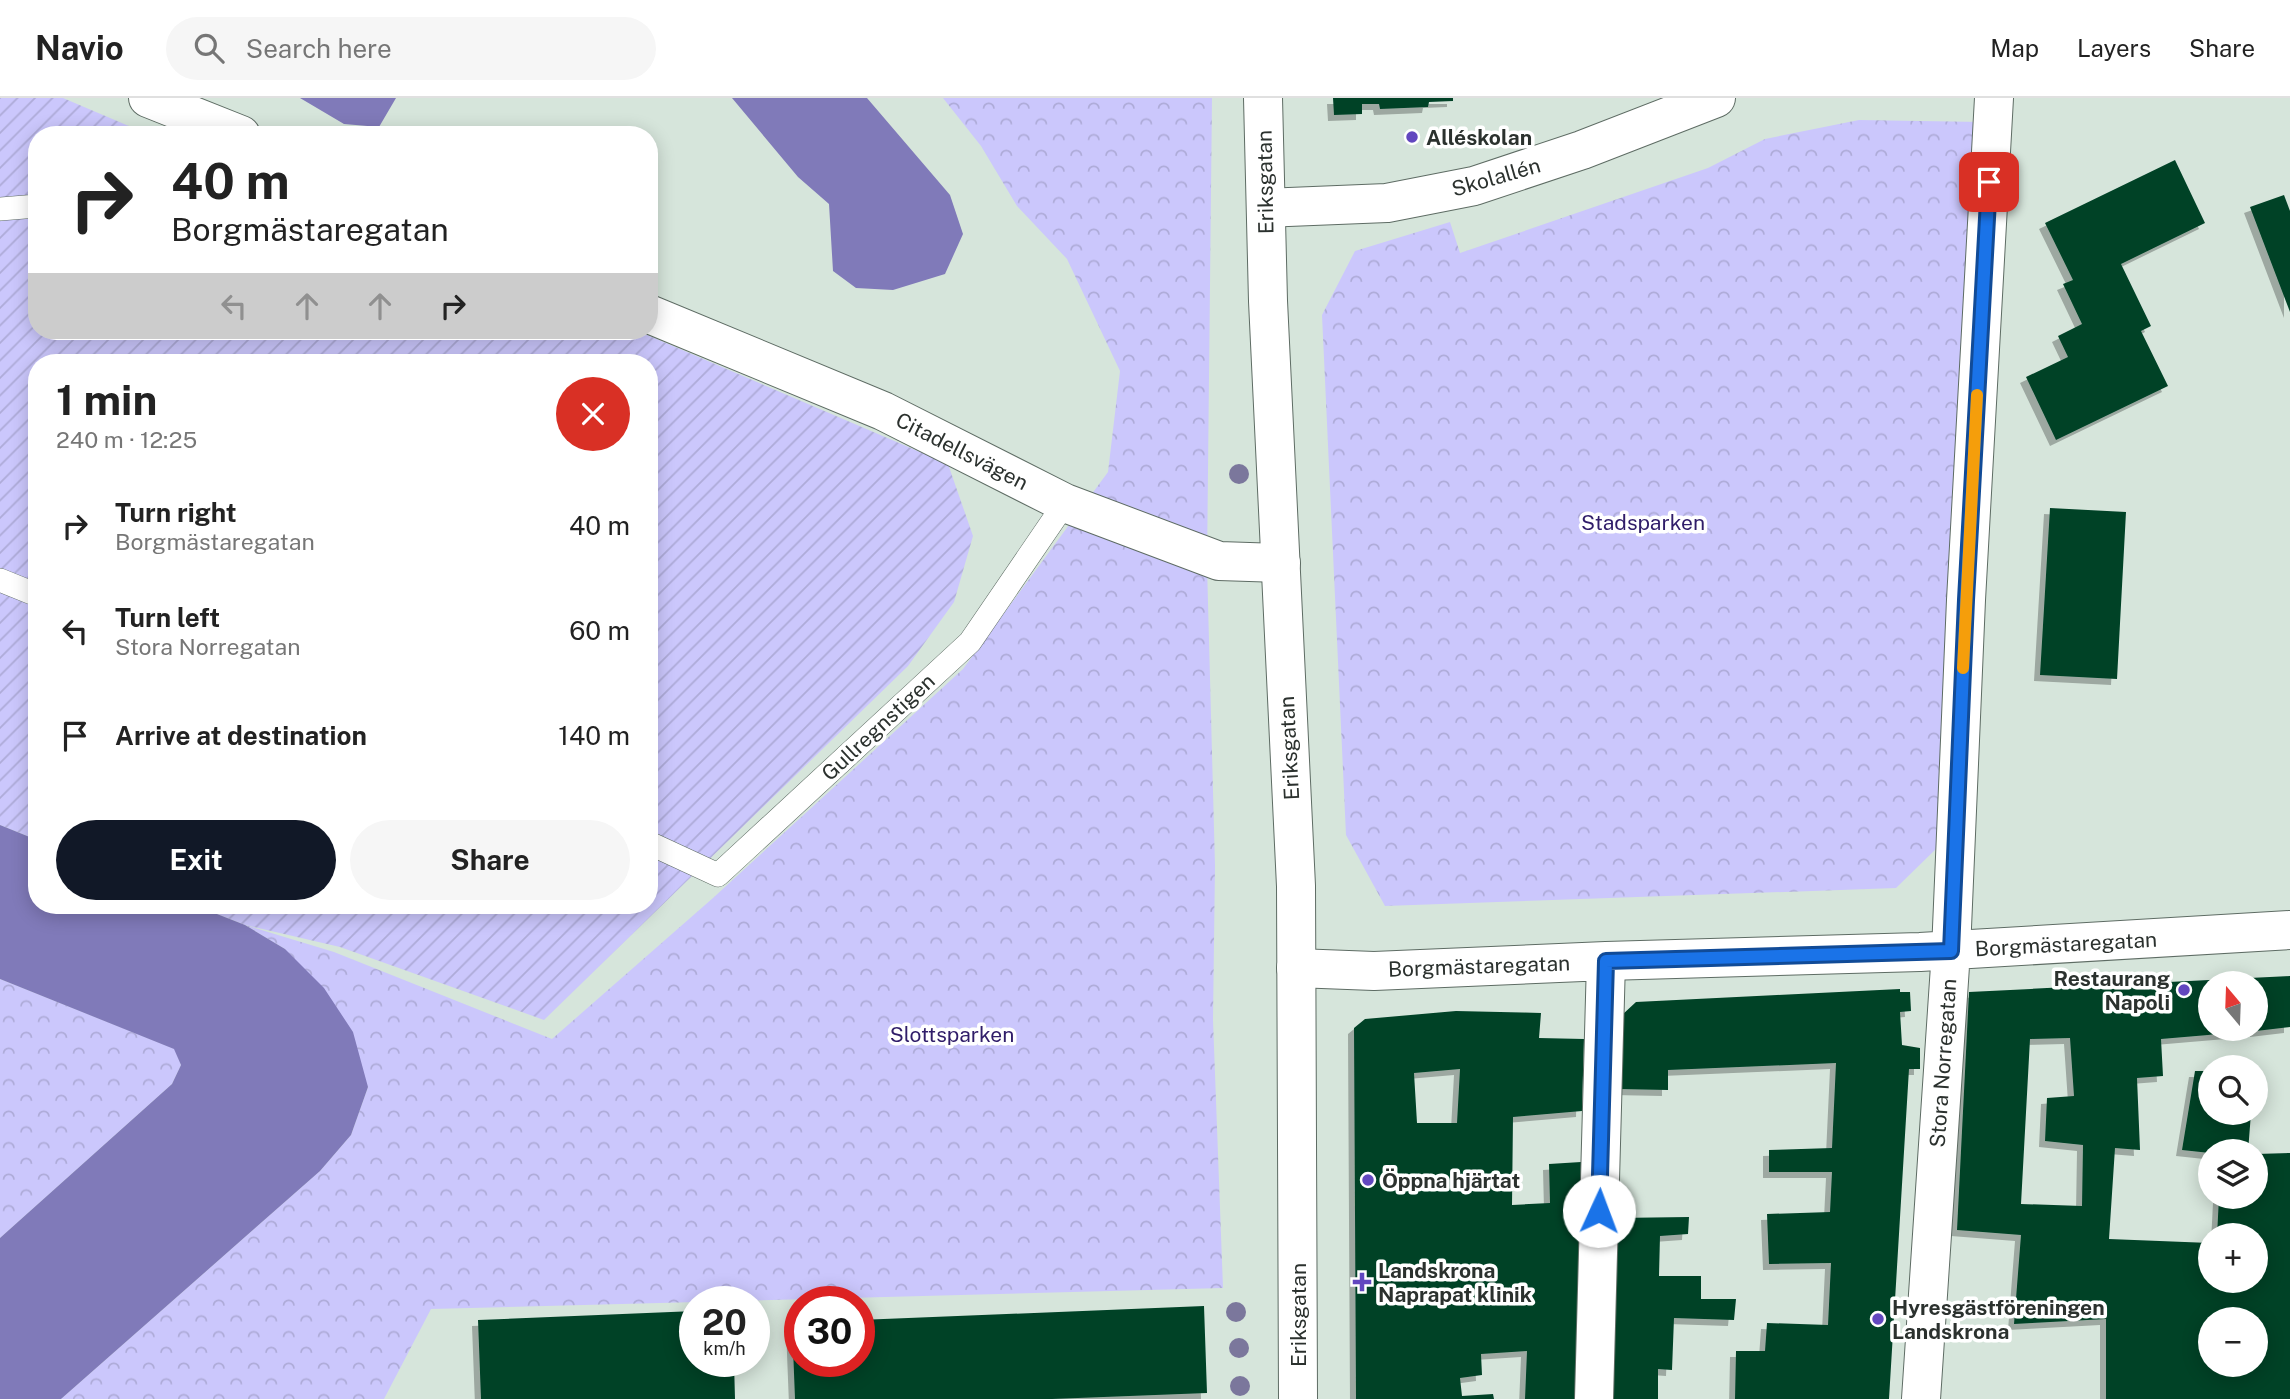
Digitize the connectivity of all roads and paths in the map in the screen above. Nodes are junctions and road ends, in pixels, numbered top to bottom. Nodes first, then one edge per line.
1 (148, 98) edge
2 (1263, 98) edge
3 (1716, 98) edge
4 (1994, 98) edge
5 (218, 126) edge
6 (28, 207) edge
7 (1266, 208) junction
8 (0, 209) edge
9 (658, 318) edge
10 (1065, 503) junction
11 (1281, 563) junction
12 (0, 580) edge
13 (28, 591) edge
14 (658, 847) edge
15 (2290, 930) edge
16 (1951, 951) junction
17 (1606, 961) junction
18 (1296, 968) junction
19 (1298, 1399) edge
20 (1594, 1399) edge
21 (1921, 1399) edge

1 - 5 street
2 - 7 street, Eriksgatan
3 - 7 street, Skolallén
4 - 16 street, Stora Norregatan
6 - 8 lane
7 - 11 street, Eriksgatan
9 - 10 street, Citadellsvägen
10 - 11 street, Citadellsvägen
10 - 14 lane, Gullregnstigen
11 - 18 street, Eriksgatan
12 - 13 lane
15 - 16 street, Borgmästaregatan
16 - 17 street, Borgmästaregatan
16 - 21 street, Stora Norregatan
17 - 18 street, Borgmästaregatan
17 - 20 street
18 - 19 street, Eriksgatan

